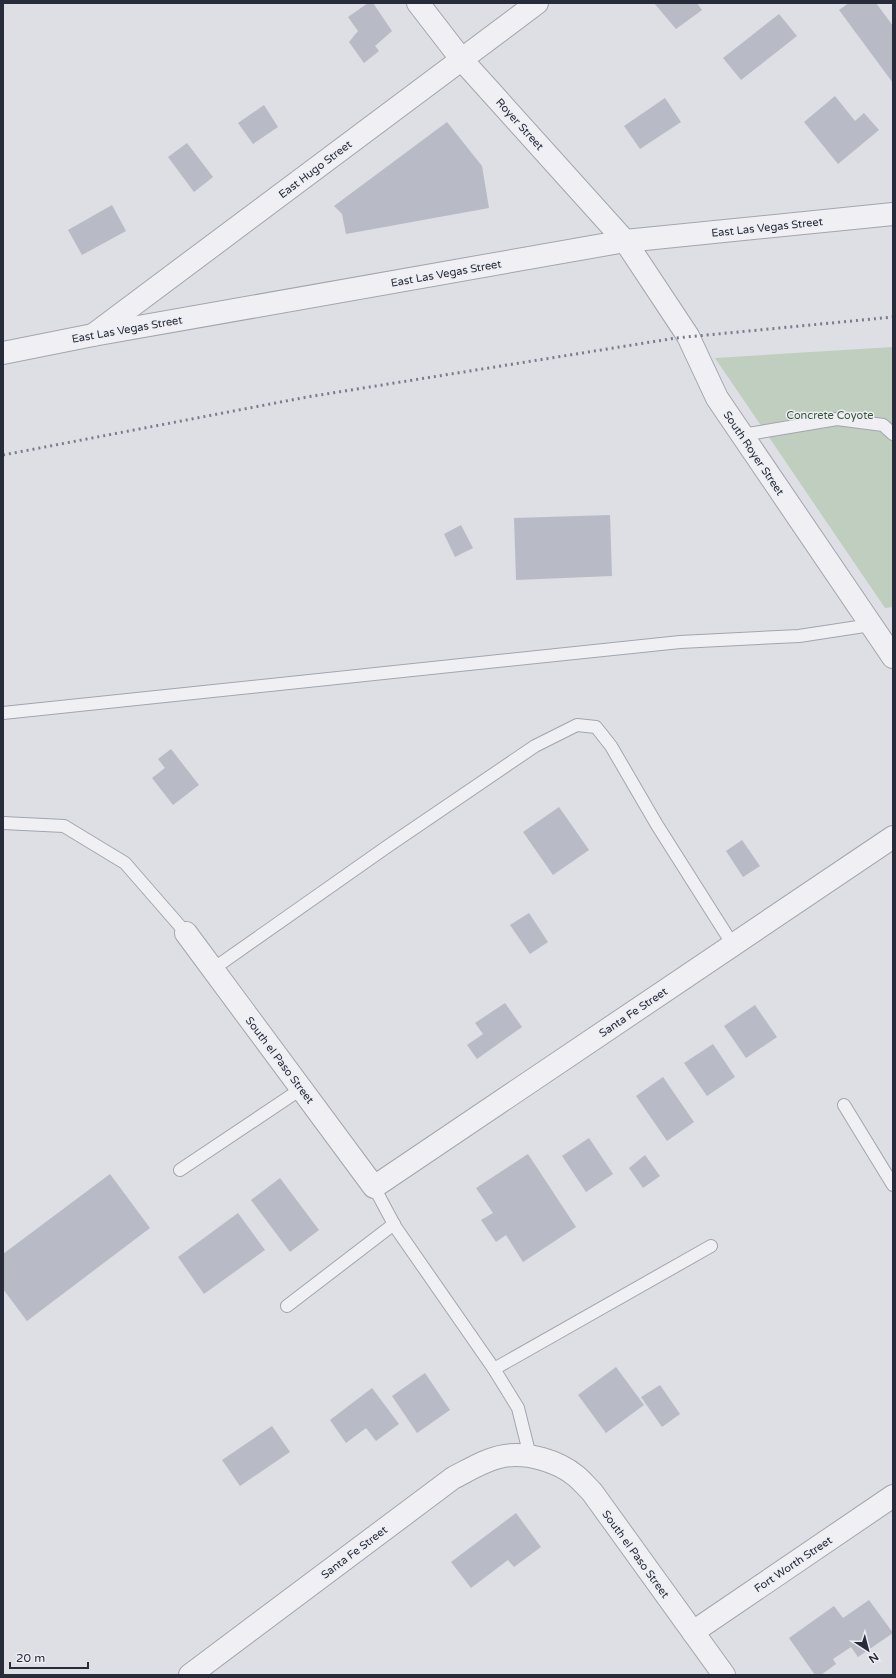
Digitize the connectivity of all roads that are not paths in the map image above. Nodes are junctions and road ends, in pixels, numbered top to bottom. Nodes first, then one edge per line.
1 (418, 3) edge
2 (537, 3) edge
3 (462, 60) junction
4 (893, 214) edge
5 (625, 241) junction
6 (93, 335) junction
7 (3, 353) edge
8 (893, 434) edge
9 (742, 435) junction
10 (871, 625) junction
11 (893, 658) edge
12 (3, 713) edge
13 (3, 823) edge
14 (893, 837) edge
15 (186, 933) joint
16 (733, 945) junction
17 (213, 969) junction
18 (301, 1088) junction
19 (844, 1105) dead end
20 (180, 1170) dead end
21 (893, 1185) edge
22 (374, 1187) junction
23 (394, 1224) junction
24 (710, 1246) dead end
25 (287, 1306) dead end
26 (494, 1369) junction
27 (530, 1456) junction
28 (893, 1496) edge
29 (692, 1632) junction
30 (190, 1675) edge
31 (724, 1675) edge

1 - 3 street, Royer Street
2 - 3 street, East Hugo Street
3 - 5 street, Royer Street
3 - 6 street, East Hugo Street
4 - 5 street, East Las Vegas Street
5 - 6 street, East Las Vegas Street
5 - 9 street, South Royer Street
6 - 7 street, East Las Vegas Street
8 - 9 lane
9 - 10 street, South Royer Street
10 - 11 street, South Royer Street
10 - 12 lane
13 - 15 lane
14 - 16 street, Santa Fe Street
15 - 17 street, South el Paso Street
16 - 17 lane
16 - 22 street, Santa Fe Street
17 - 18 street, South el Paso Street
18 - 20 lane
18 - 22 street, South el Paso Street
19 - 21 lane
22 - 23 lane
23 - 25 lane
23 - 26 lane
24 - 26 lane
26 - 27 lane
27 - 29 street, South el Paso Street
27 - 30 street, Santa Fe Street
28 - 29 street, Fort Worth Street
29 - 31 street, South el Paso Street

